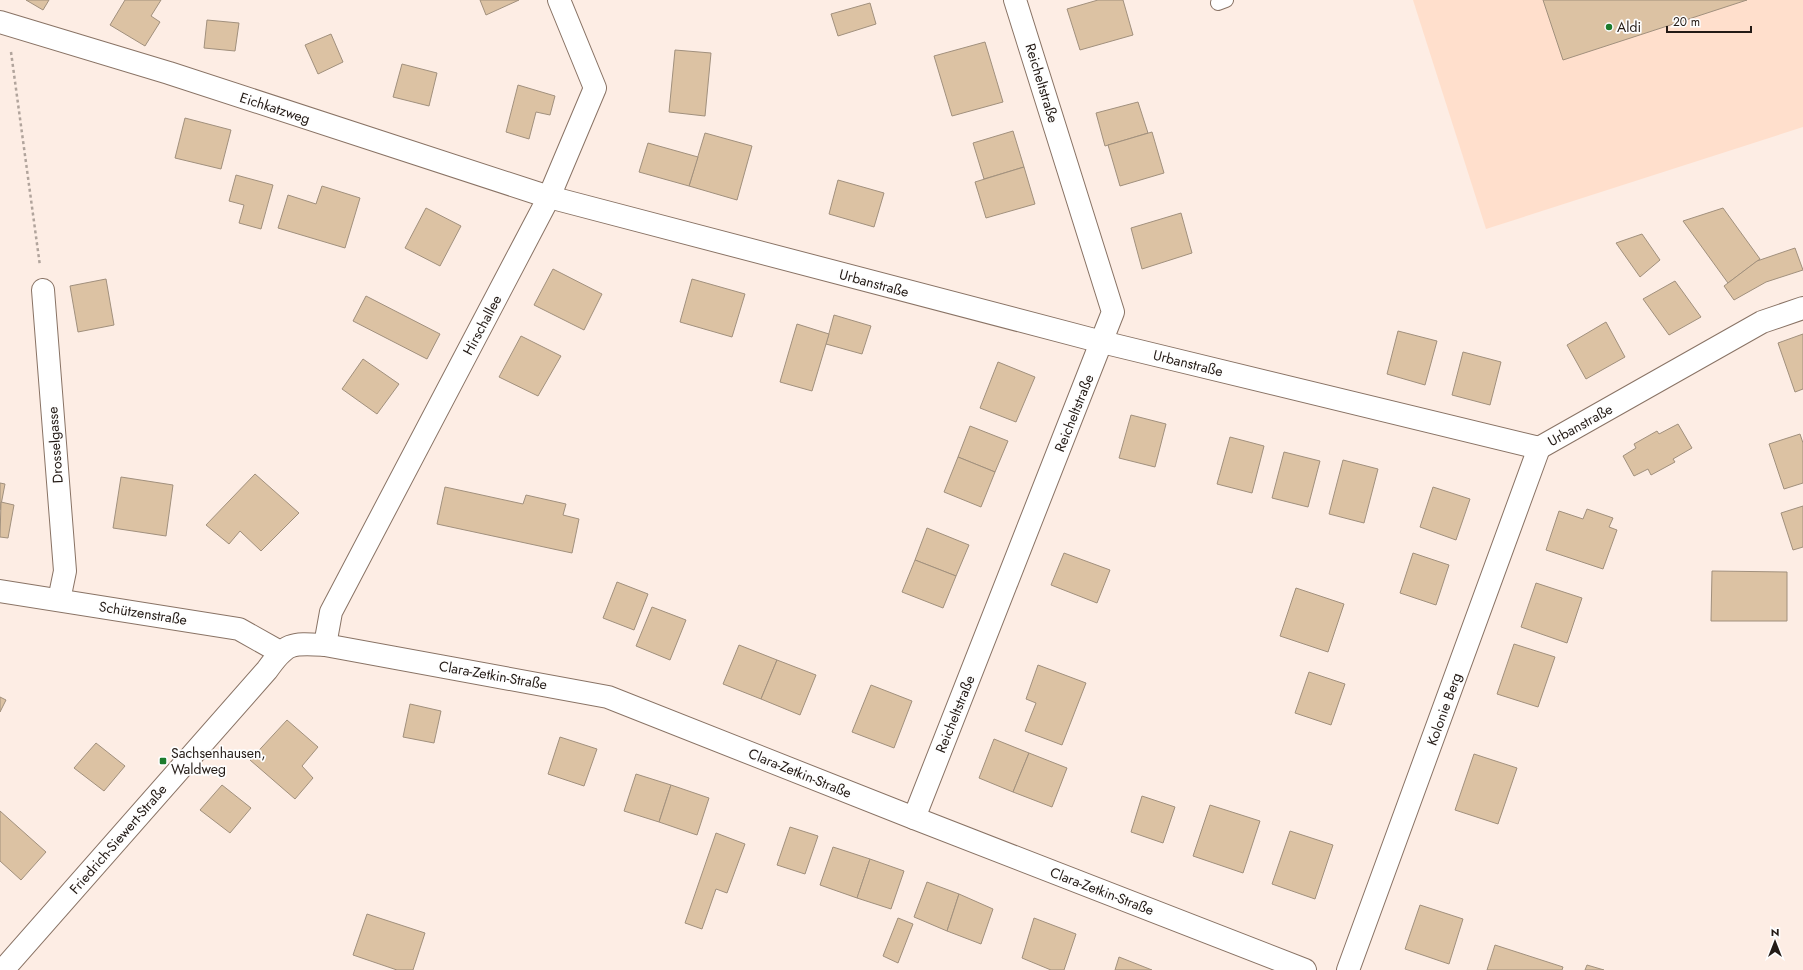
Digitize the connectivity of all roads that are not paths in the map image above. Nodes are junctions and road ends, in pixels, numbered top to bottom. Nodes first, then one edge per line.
1 (559, 0) edge
2 (1015, 0) edge
3 (2, 22) edge
4 (549, 197) junction
5 (43, 290) road end
6 (1803, 308) edge
7 (1102, 342) junction
8 (1540, 448) junction
9 (0, 591) edge
10 (59, 600) junction
11 (324, 645) junction
12 (280, 652) junction
13 (914, 818) junction
14 (5, 969) edge
15 (1305, 970) edge
16 (1348, 970) edge

1 - 4 street, Hirschallee
2 - 7 street, Reicheltstraße
3 - 4 street, Eichkatzweg
4 - 7 street, Urbanstraße
4 - 11 street, Hirschallee
5 - 10 street, Drosselgasse
6 - 8 street, Urbanstraße
7 - 8 street, Urbanstraße
7 - 13 street, Reicheltstraße
8 - 16 street, Kolonie Berg
9 - 10 street, Schützenstraße
10 - 12 street, Schützenstraße
11 - 12 street, Clara-Zetkin-Straße
11 - 13 street, Clara-Zetkin-Straße
12 - 14 street, Friedrich-Siewert-Straße
13 - 15 street, Clara-Zetkin-Straße

